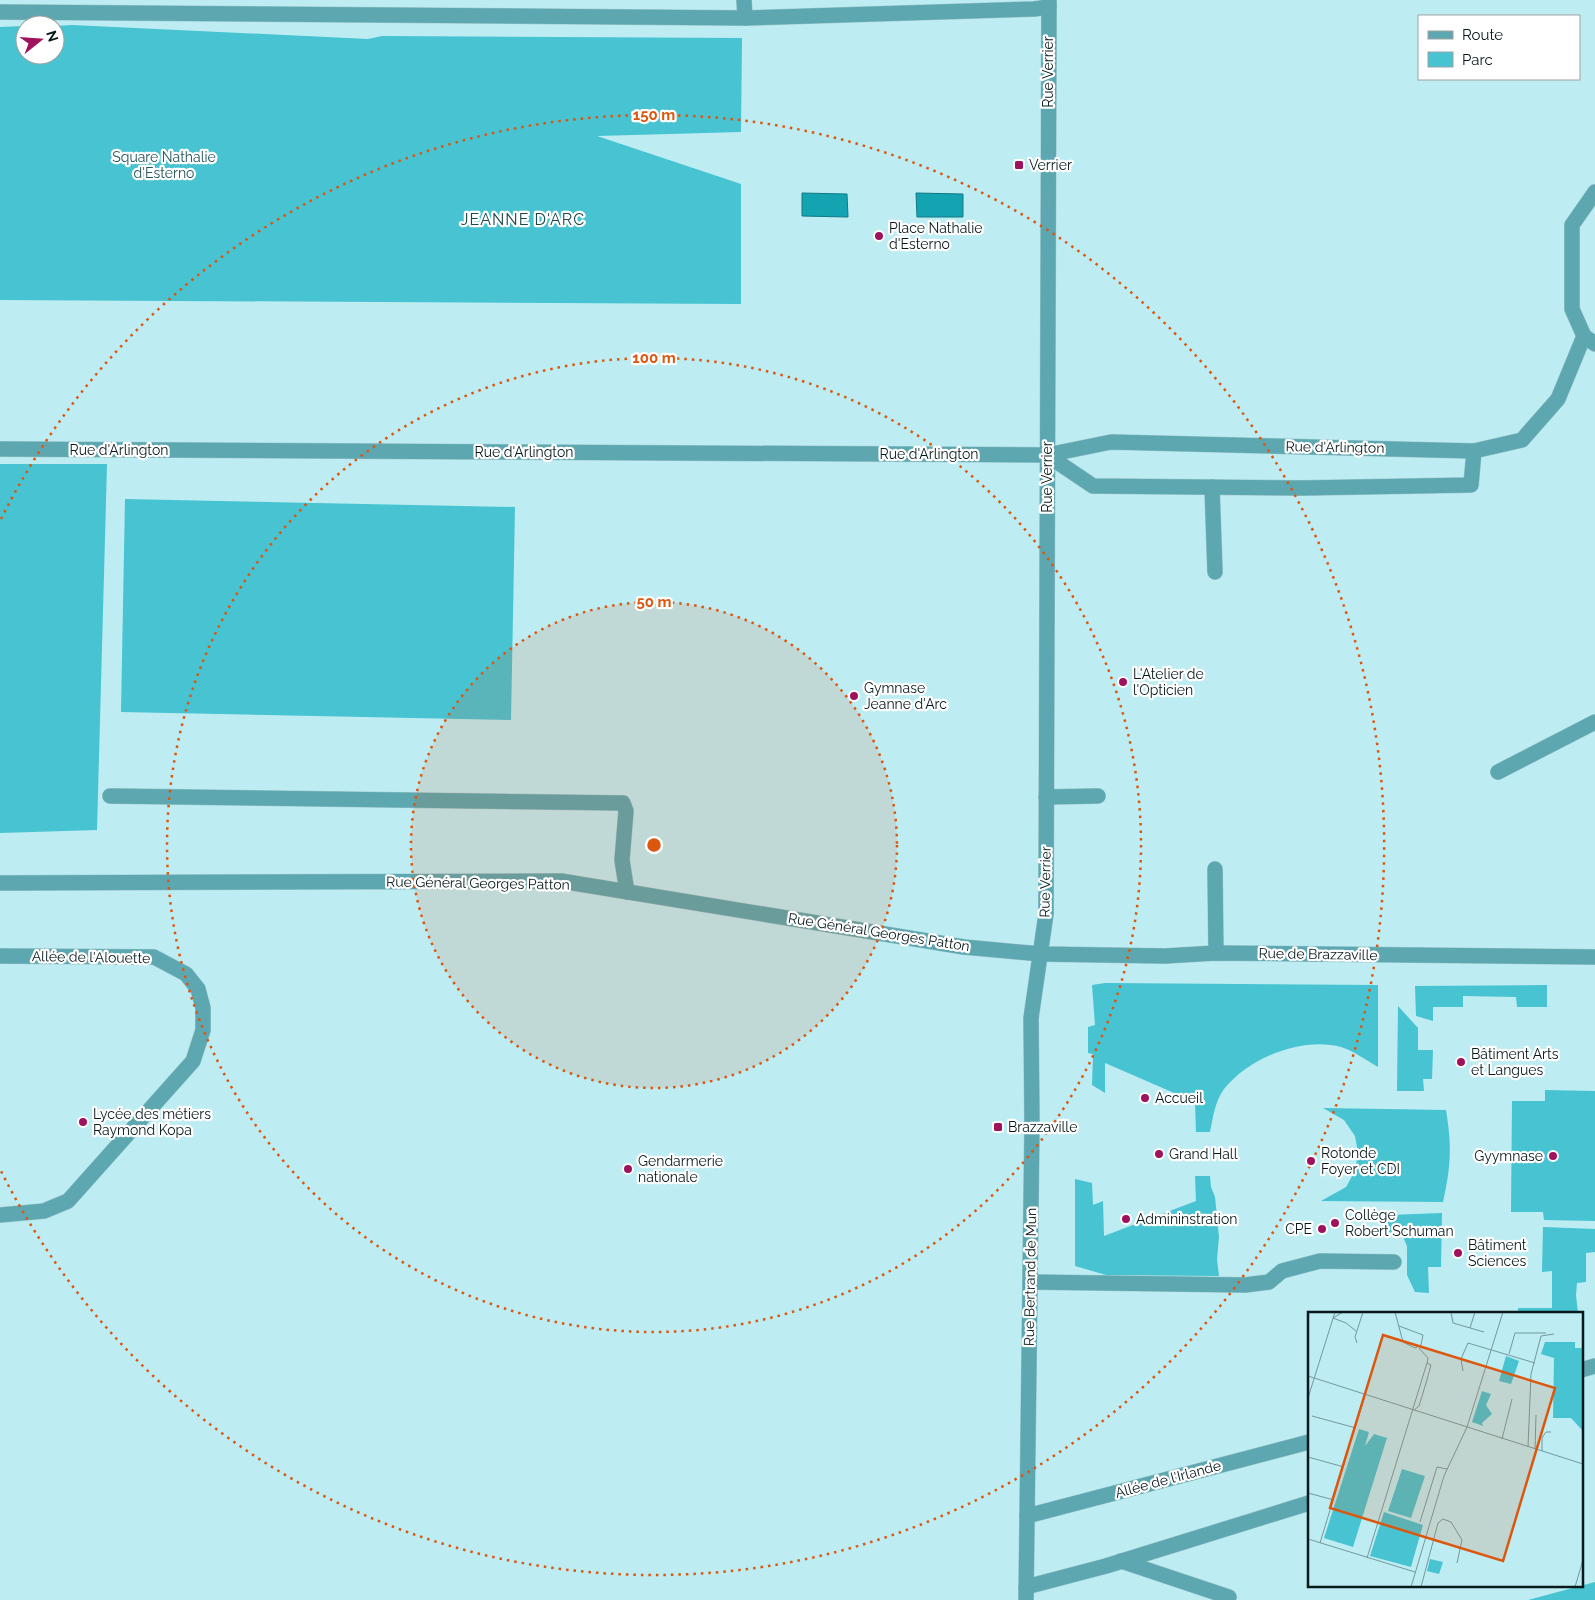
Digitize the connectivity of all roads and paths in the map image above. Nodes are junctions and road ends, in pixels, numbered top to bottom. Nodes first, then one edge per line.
1 (744, 0) edge
2 (1048, 3) edge
3 (71, 6) edge
4 (382, 7) edge
5 (0, 12) edge
6 (745, 18) junction
7 (1595, 192) edge
8 (1589, 340) edge
9 (0, 449) edge
10 (1474, 451) junction
11 (1048, 455) junction
12 (1212, 487) junction
13 (1215, 572) dead end
14 (1595, 722) edge
15 (1498, 772) dead end
16 (110, 796) dead end
17 (1098, 796) dead end
18 (1046, 798) junction
19 (1215, 869) dead end
20 (0, 883) edge
21 (627, 892) junction
22 (1216, 953) junction
23 (1040, 954) junction
24 (0, 956) edge
25 (1595, 957) edge
26 (0, 1215) edge
27 (1394, 1262) dead end
28 (1030, 1282) junction
29 (1595, 1366) edge
30 (1582, 1370) edge
31 (1308, 1442) edge
32 (1308, 1503) edge
33 (1027, 1516) junction
34 (1121, 1561) junction
35 (1026, 1593) edge
36 (1229, 1597) dead end

1 - 6 street
2 - 6 street
2 - 11 street, Rue Verrier
3 - 4 street
3 - 5 street
4 - 6 street
7 - 8 street
8 - 10 street, Rue d'Arlington
9 - 11 street, Rue d'Arlington
10 - 11 street, Rue d'Arlington
10 - 12 street
11 - 12 street
11 - 18 street, Rue Verrier
12 - 13 street
14 - 15 street
16 - 21 street
17 - 18 street
18 - 23 street, Rue Verrier
19 - 22 street
20 - 21 street, Rue Général Georges Patton
21 - 23 street, Rue Général Georges Patton
22 - 23 street, Rue de Brazzaville
22 - 25 street, Rue de Brazzaville
23 - 28 street, Rue Bertrand de Mun
24 - 26 street, Allée de l'Alouette
27 - 28 street
28 - 33 street, Rue Bertrand de Mun
29 - 30 street
31 - 33 street, Allée de l'Irlande
32 - 34 street
33 - 35 street, Rue Bertrand de Mun
34 - 35 street
34 - 36 street

